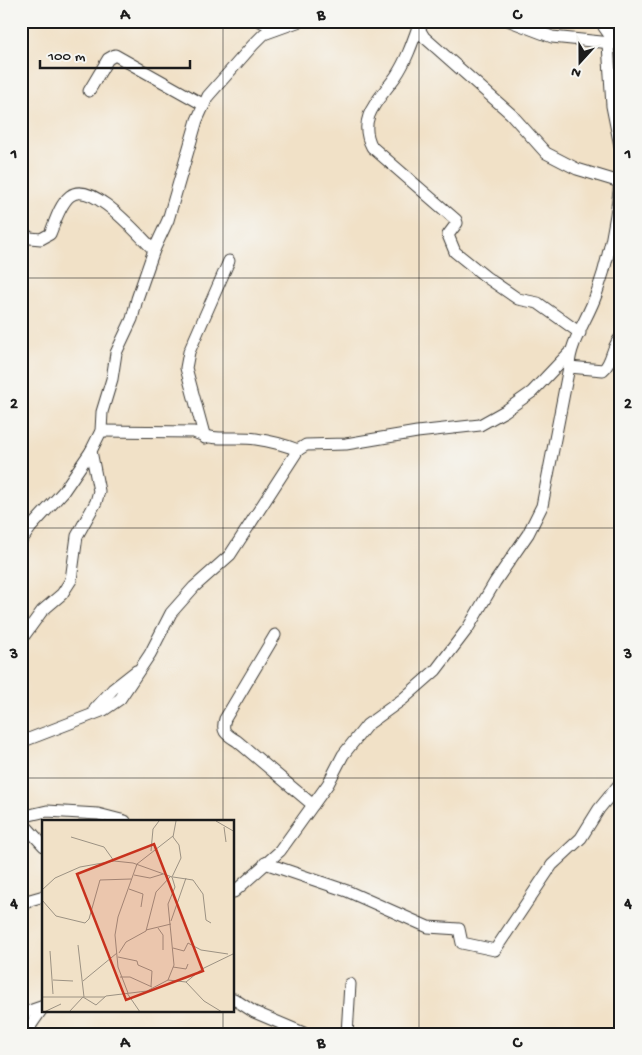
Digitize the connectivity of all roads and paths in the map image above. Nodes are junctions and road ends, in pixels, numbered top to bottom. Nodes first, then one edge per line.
1 (260, 21) edge
2 (300, 21) edge
3 (510, 21) edge
4 (418, 24) edge
5 (604, 24) edge
6 (276, 29) junction
7 (612, 44) edge
8 (89, 91) dead end
9 (204, 105) junction
10 (621, 150) edge
11 (621, 163) edge
12 (620, 182) edge
13 (21, 231) edge
14 (154, 250) junction
15 (229, 261) dead end
16 (580, 333) junction
17 (621, 337) edge
18 (569, 353) junction
19 (569, 367) junction
20 (101, 431) junction
21 (206, 438) junction
22 (92, 450) junction
23 (298, 450) junction
24 (21, 541) edge
25 (275, 635) dead end
26 (21, 640) edge
27 (21, 742) edge
28 (621, 782) edge
29 (313, 806) junction
30 (21, 817) edge
31 (121, 820) edge
32 (21, 822) edge
33 (42, 844) edge
34 (265, 863) junction
35 (235, 891) edge
36 (42, 897) edge
37 (21, 907) edge
38 (350, 984) dead end
39 (235, 1000) edge
40 (42, 1007) edge
41 (42, 1009) edge
42 (21, 1014) edge
43 (29, 1034) edge
44 (306, 1034) edge
45 (347, 1034) edge

1 - 6 street
2 - 6 street
3 - 7 street
4 - 12 street
4 - 16 street
5 - 7 street
6 - 9 street
7 - 10 street
8 - 9 street
9 - 14 street
11 - 12 street
12 - 16 street
13 - 14 street
14 - 20 street
15 - 21 street
16 - 18 street
17 - 19 street
18 - 19 street
18 - 23 street
19 - 29 street
20 - 21 street
20 - 22 street
21 - 23 street
22 - 24 street
22 - 26 street
23 - 27 street
25 - 29 street
28 - 34 street
29 - 34 street
30 - 31 street
32 - 33 street
34 - 35 street
36 - 37 street
38 - 45 street
39 - 44 street
40 - 42 street
41 - 43 street

